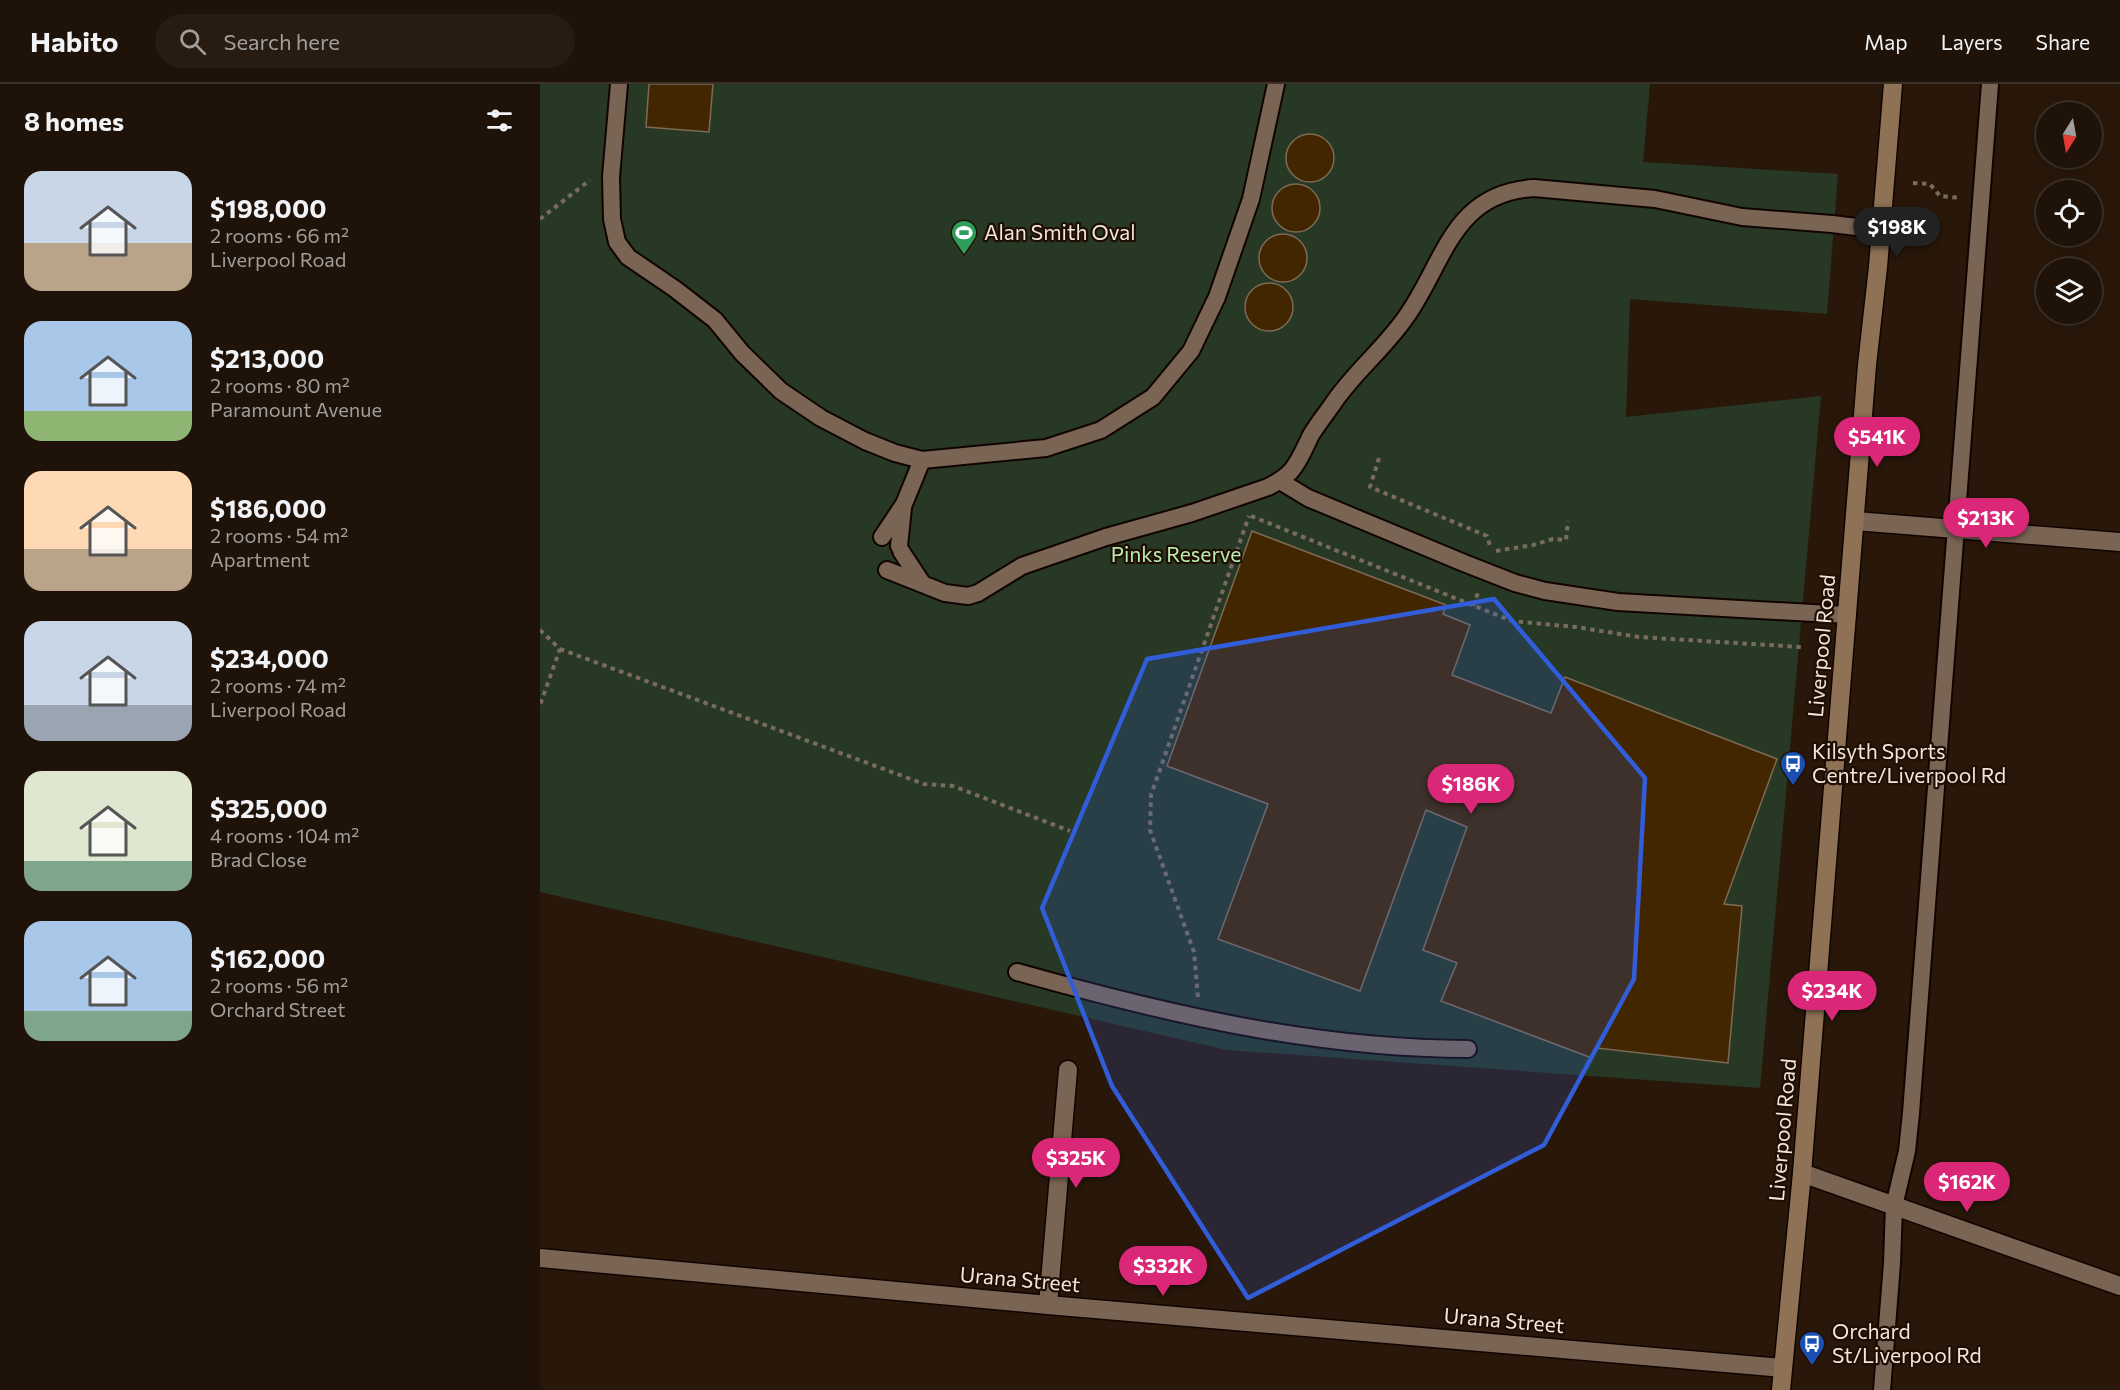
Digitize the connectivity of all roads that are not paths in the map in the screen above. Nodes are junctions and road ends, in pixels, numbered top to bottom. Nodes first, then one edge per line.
1 (619, 84) edge
2 (1276, 84) edge
3 (1893, 84) edge
4 (1990, 84) edge
5 (1881, 230) junction
6 (922, 460) junction
7 (1280, 481) junction
8 (904, 504) junction
9 (1855, 521) junction
10 (1956, 528) junction
11 (882, 537) dead end
12 (2120, 542) edge
13 (887, 570) dead end
14 (922, 583) junction
15 (1848, 615) junction
16 (1017, 972) dead end
17 (1468, 1049) dead end
18 (1068, 1070) dead end
19 (1802, 1173) junction
20 (1894, 1206) junction
21 (540, 1258) edge
22 (2120, 1286) edge
23 (1048, 1305) junction
24 (1783, 1368) junction
25 (1781, 1390) edge
26 (1882, 1390) edge

1 - 6 lane
2 - 6 lane
3 - 5 main road, Liverpool Road
4 - 10 lane
5 - 7 lane
5 - 9 main road, Liverpool Road
6 - 8 lane
7 - 14 lane
7 - 15 lane
8 - 11 lane
8 - 14 lane
9 - 10 street
9 - 15 main road, Liverpool Road
10 - 12 street
10 - 20 lane
13 - 14 lane
15 - 19 main road, Liverpool Road
16 - 17 lane
18 - 23 street
19 - 20 street
19 - 24 main road, Liverpool Road
20 - 22 street
20 - 26 lane
21 - 23 street, Urana Street
23 - 24 street, Urana Street
24 - 25 main road, Liverpool Road

